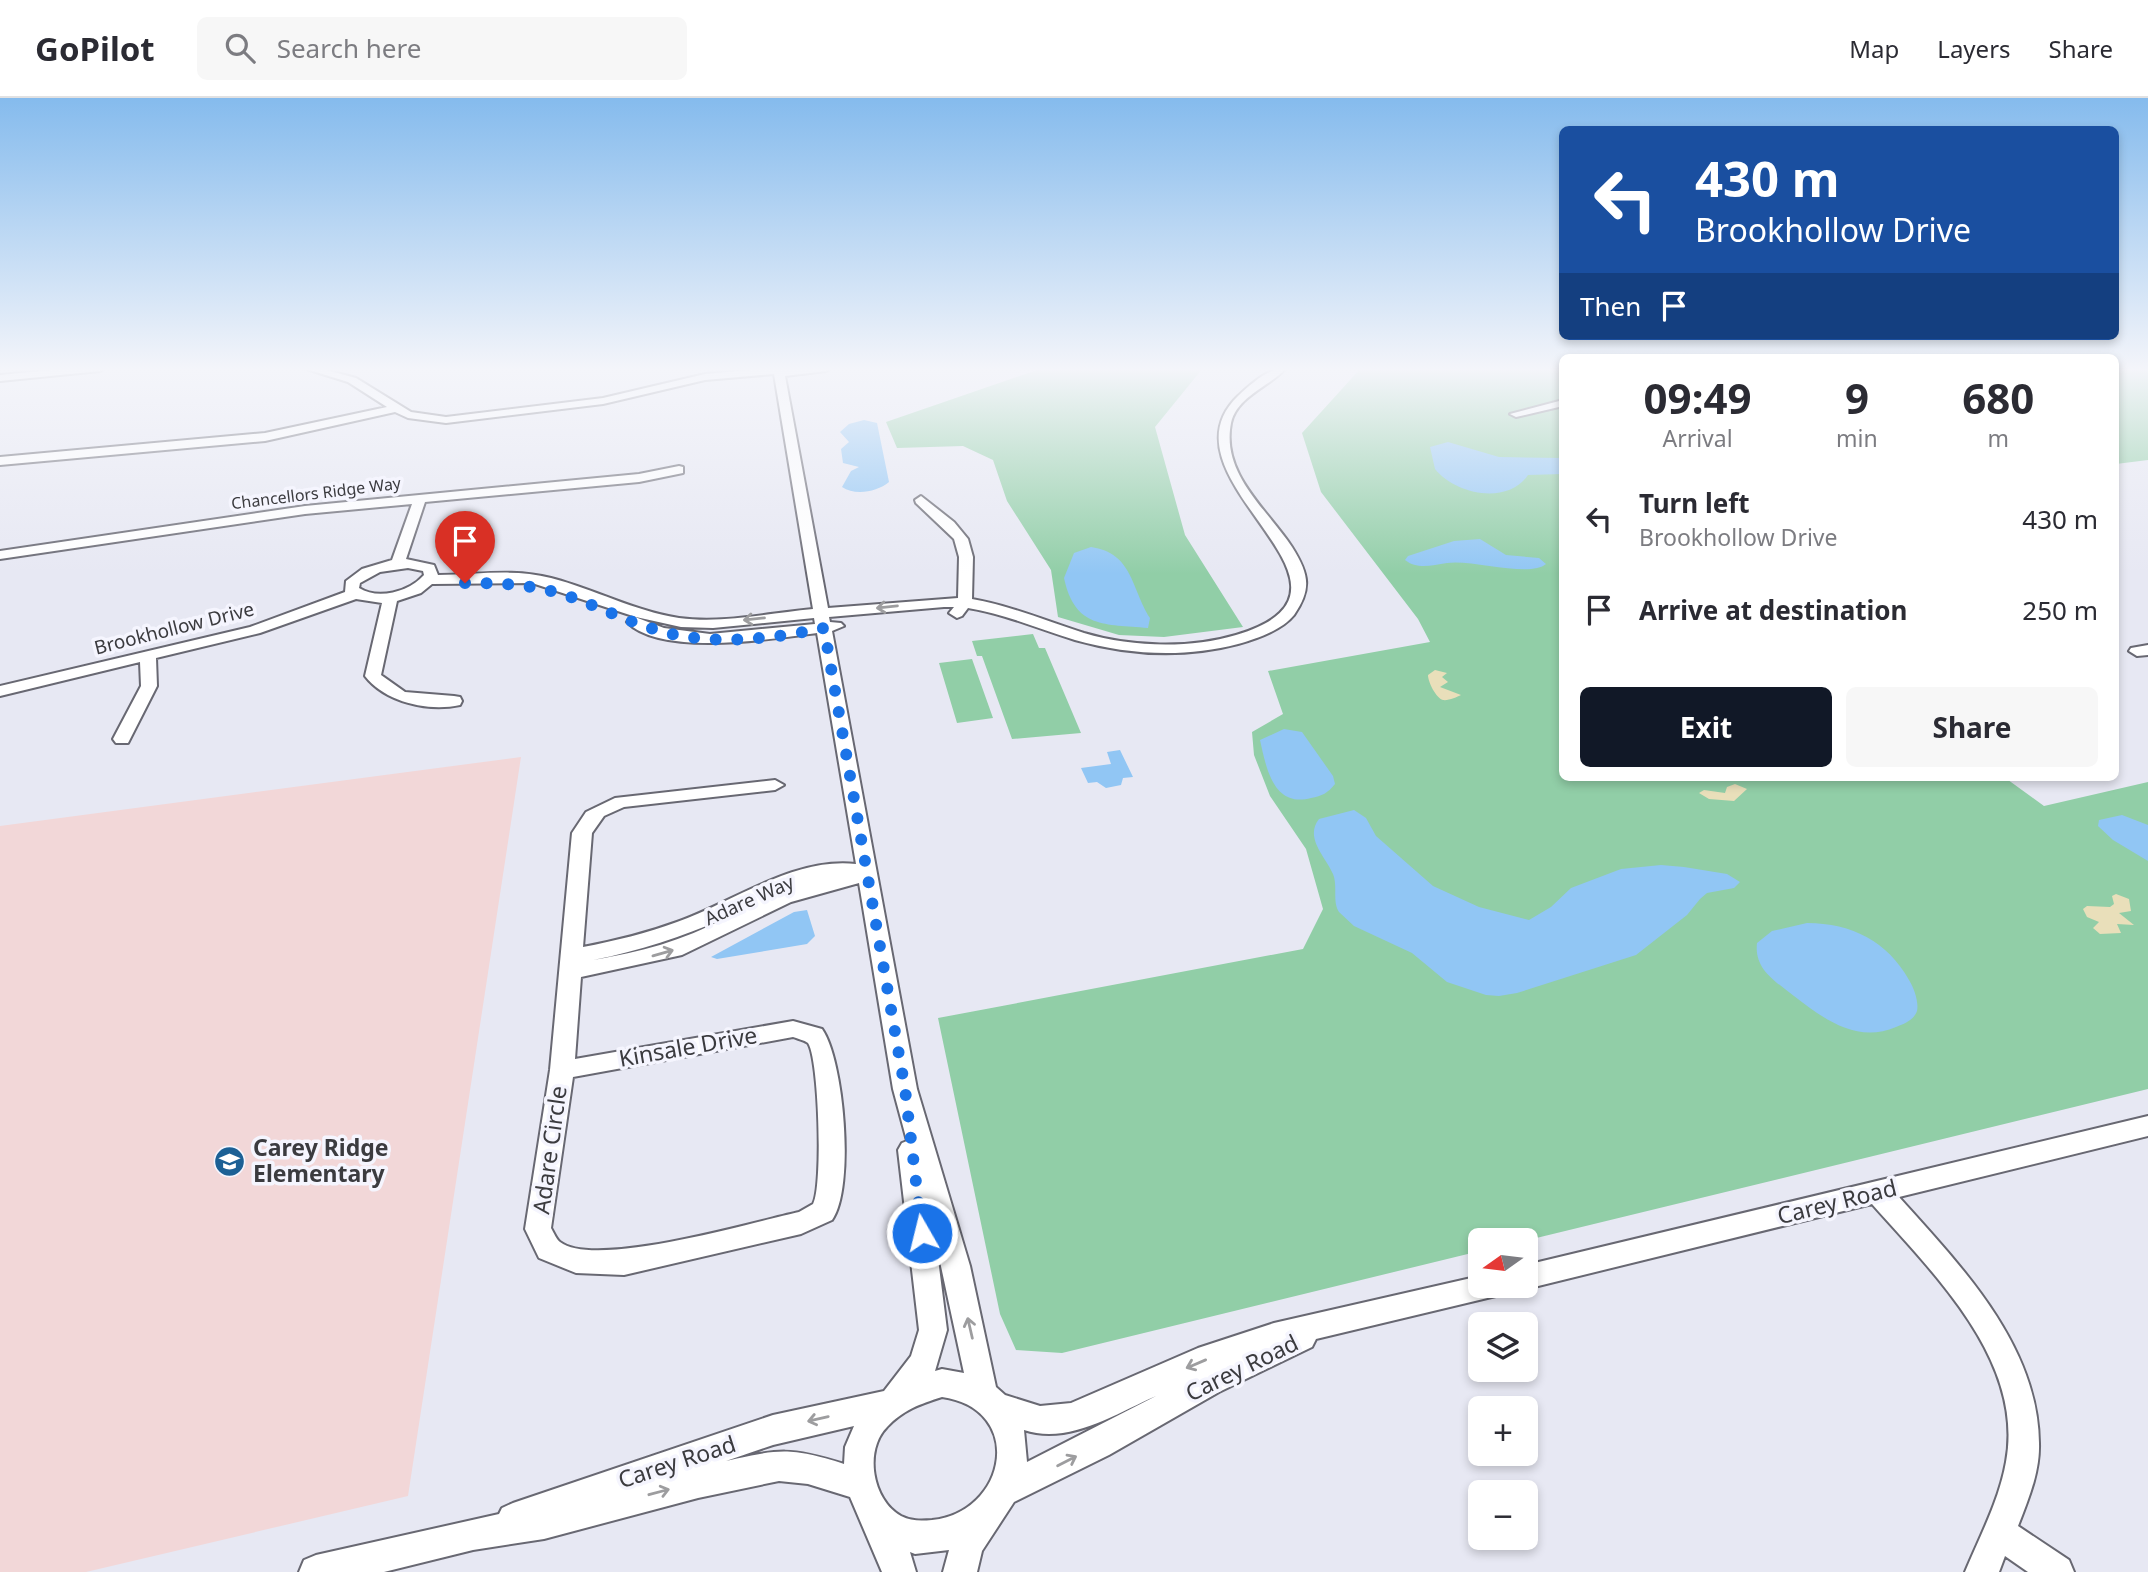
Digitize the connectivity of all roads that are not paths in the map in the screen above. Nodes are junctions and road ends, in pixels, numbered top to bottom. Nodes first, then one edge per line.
1 (263, 437) edge
2 (792, 437) edge
3 (1220, 437) edge
4 (0, 461) edge
5 (679, 470) dead end
6 (420, 499) junction
7 (921, 500) dead end
8 (0, 555) edge
9 (398, 564) junction
10 (429, 580) junction
11 (355, 594) junction
12 (391, 596) junction
13 (958, 606) junction
14 (1001, 612) joint
15 (823, 621) junction
16 (148, 656) junction
17 (0, 691) edge
18 (454, 701) dead end
19 (122, 739) dead end
20 (775, 785) dead end
21 (867, 873) junction
22 (573, 963) junction
23 (814, 1035) joint
24 (562, 1070) junction
25 (905, 1089) junction
26 (2148, 1126) edge
27 (1878, 1192) junction
28 (1538, 1274) edge
29 (1468, 1291) edge
30 (1332, 1325) junction
31 (892, 1399) junction
32 (989, 1401) junction
33 (864, 1496) junction
34 (997, 1501) junction
35 (1998, 1532) junction
36 (473, 1534) junction
37 (316, 1572) edge
38 (899, 1572) edge
39 (960, 1572) edge
40 (1982, 1572) edge
41 (2057, 1572) edge

1 - 4 street
2 - 15 street
3 - 14 street
5 - 6 street, Chancellors Ridge Way
6 - 8 street, Chancellors Ridge Way
6 - 9 street
7 - 13 street
9 - 10 street
9 - 11 street
10 - 12 street, Brookhollow Drive
10 - 15 street, Brookhollow Drive
11 - 12 street, Brookhollow Drive
11 - 16 street, Brookhollow Drive
12 - 18 street
13 - 14 street, Brookhollow Drive
13 - 15 street, Brookhollow Drive
15 - 21 street
16 - 17 street, Brookhollow Drive
16 - 19 street
20 - 22 street, Adare Circle
21 - 22 street, Adare Way
21 - 25 street
22 - 24 street, Adare Circle
23 - 24 street, Kinsale Drive
23 - 24 street, Adare Circle
25 - 31 street
32 -> 25 street
26 - 27 street, Carey Road
27 - 28 street, Carey Road
27 - 35 street
29 - 30 street, Carey Road
30 -> 32 street, Carey Road
34 -> 30 street, Carey Road
31 - 32 street
31 - 33 street
31 -> 36 street, Carey Road
32 - 34 street
33 - 34 street
36 -> 33 street, Carey Road
33 - 38 street
34 - 39 street
35 - 40 street
35 - 41 street
36 - 37 street, Carey Road

